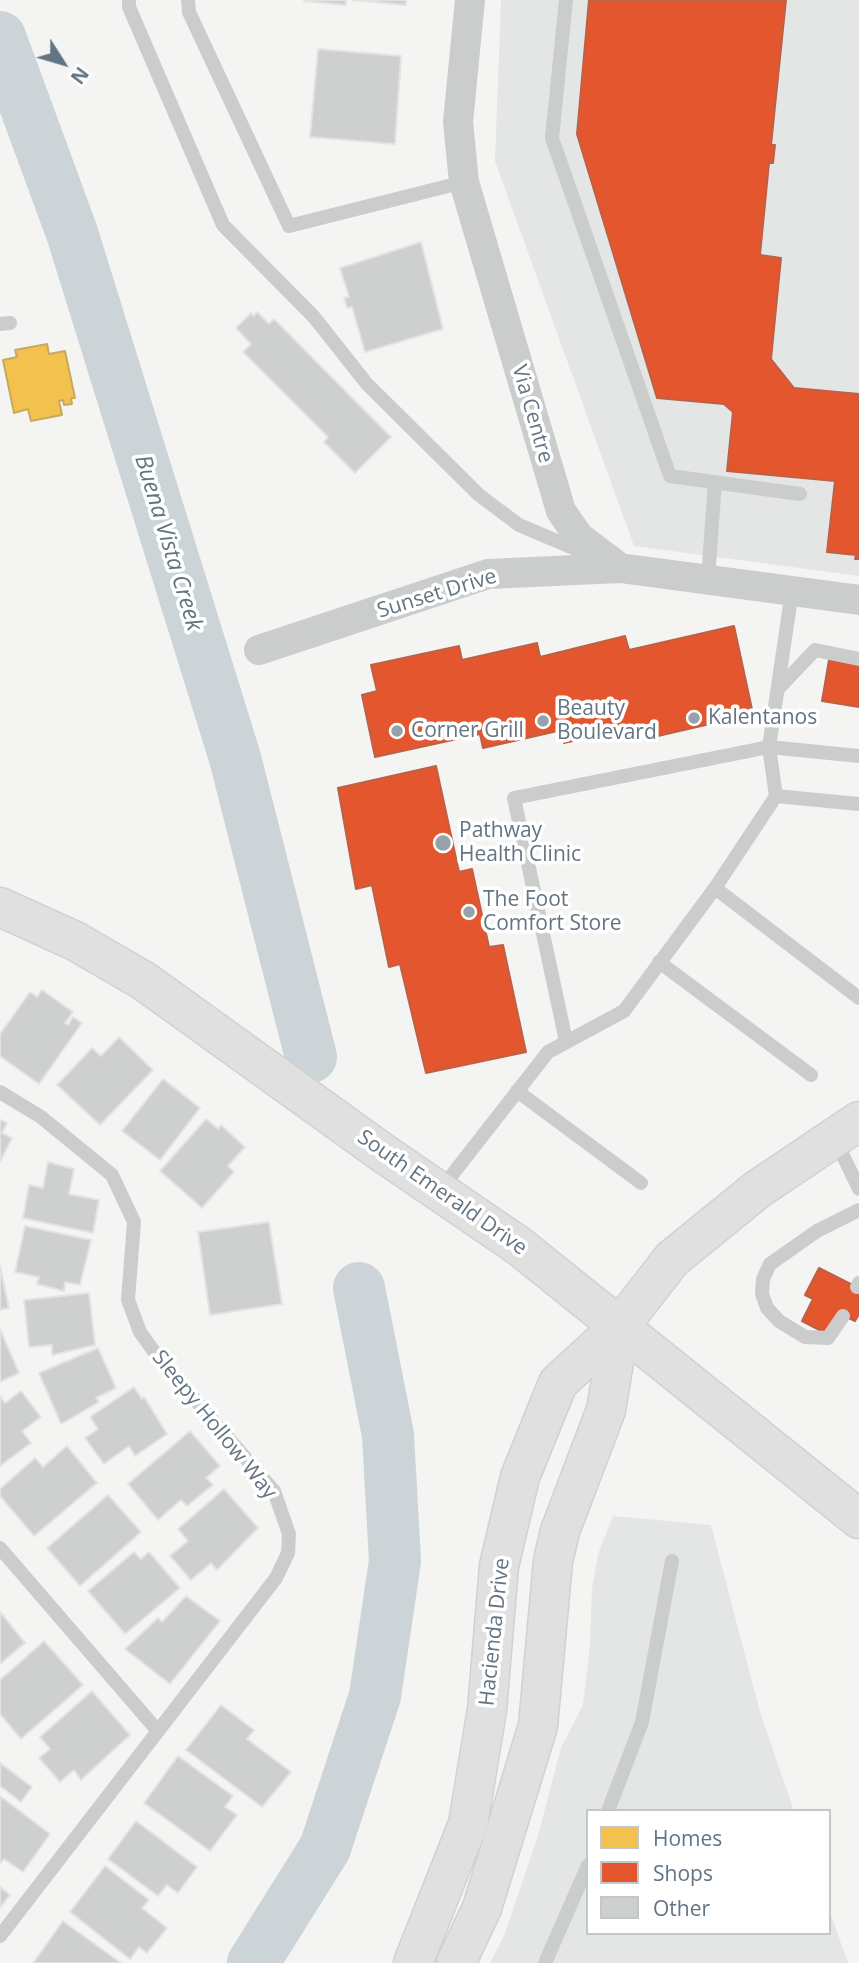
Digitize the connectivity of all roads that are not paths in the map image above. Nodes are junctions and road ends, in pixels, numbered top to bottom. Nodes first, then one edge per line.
1 (129, 0) edge
2 (188, 0) edge
3 (470, 0) edge
4 (566, 0) edge
5 (464, 182) junction
6 (715, 482) junction
7 (800, 494) dead end
8 (620, 568) junction
9 (708, 579) junction
10 (792, 590) junction
11 (859, 600) edge
12 (259, 650) dead end
13 (859, 659) edge
14 (778, 689) junction
15 (769, 747) junction
16 (859, 756) edge
17 (776, 796) junction
18 (859, 804) edge
19 (715, 888) junction
20 (0, 907) edge
21 (659, 962) junction
22 (859, 998) edge
23 (566, 1041) junction
24 (810, 1075) dead end
25 (517, 1091) junction
26 (0, 1092) edge
27 (847, 1129) edge
28 (641, 1182) dead end
29 (859, 1189) edge
30 (439, 1191) junction
31 (859, 1210) edge
32 (844, 1316) dead end
33 (620, 1326) junction
34 (859, 1518) edge
35 (0, 1548) edge
36 (672, 1561) dead end
37 (157, 1730) junction
38 (609, 1809) edge
39 (586, 1870) edge
40 (0, 1936) edge
41 (412, 1963) edge
42 (456, 1963) edge
43 (545, 1963) edge

1 - 8 lane
2 - 5 lane
3 - 5 street, Via Centre
4 - 6 lane
5 - 8 street, Via Centre
6 - 7 lane
6 - 9 lane
8 - 9 street, Via Centre
8 - 12 street, Sunset Drive
9 - 10 street, Via Centre
10 - 11 street, Via Centre
10 - 14 lane
13 - 14 lane
14 - 15 lane
15 - 16 lane
15 - 17 lane
15 - 23 lane
17 - 18 lane
17 - 19 lane
19 - 21 lane
19 - 22 lane
20 - 30 main road, South Emerald Drive
21 - 23 lane
21 - 24 lane
23 - 25 lane
25 - 28 lane
25 - 30 lane
26 - 37 lane, Sleepy Hollow Way
27 - 29 lane
27 - 33 main road, Hacienda Drive
30 - 33 main road, South Emerald Drive
31 - 32 lane
33 - 34 main road, South Emerald Drive
33 - 41 main road, Hacienda Drive
33 - 42 main road, Hacienda Drive
35 - 37 lane
36 - 38 lane
37 - 40 lane, Sleepy Hollow Way
39 - 43 lane

